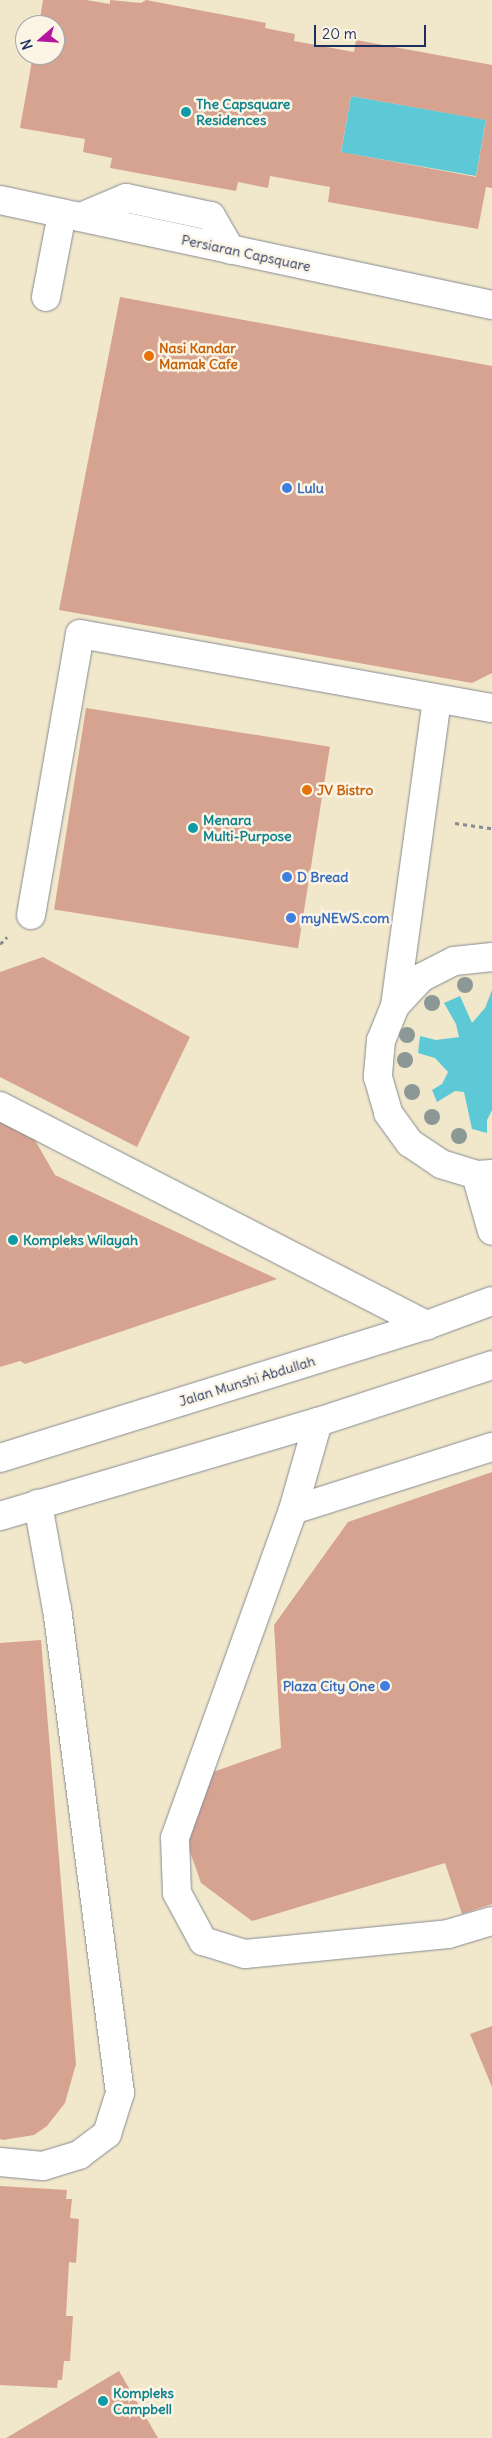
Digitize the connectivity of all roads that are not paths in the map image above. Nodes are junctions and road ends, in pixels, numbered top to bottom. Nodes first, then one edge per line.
1 (0, 200) edge
2 (72, 215) junction
3 (46, 297) dead end
4 (492, 305) edge
5 (436, 699) junction
6 (492, 708) edge
7 (31, 915) dead end
8 (492, 957) edge
9 (395, 1006) junction
10 (0, 1106) edge
11 (484, 1174) edge
12 (492, 1231) edge
13 (492, 1301) edge
14 (427, 1325) junction
15 (492, 1365) edge
16 (318, 1422) junction
17 (492, 1447) edge
18 (0, 1458) edge
19 (38, 1504) junction
20 (293, 1510) junction
21 (0, 1516) edge
22 (492, 1921) edge
23 (0, 2162) edge

1 - 2 street, Persiaran Capsquare
2 - 3 street
2 - 4 street, Persiaran Capsquare
5 - 6 street
5 - 7 street
5 - 9 street
8 - 9 street
9 - 11 street
10 - 14 street
11 - 12 street
13 - 14 street, Jalan Munshi Abdullah
14 - 18 street, Jalan Munshi Abdullah
15 - 16 street
16 - 19 street
16 - 20 street
17 - 20 street
19 - 21 street
19 - 23 street
20 - 22 street

